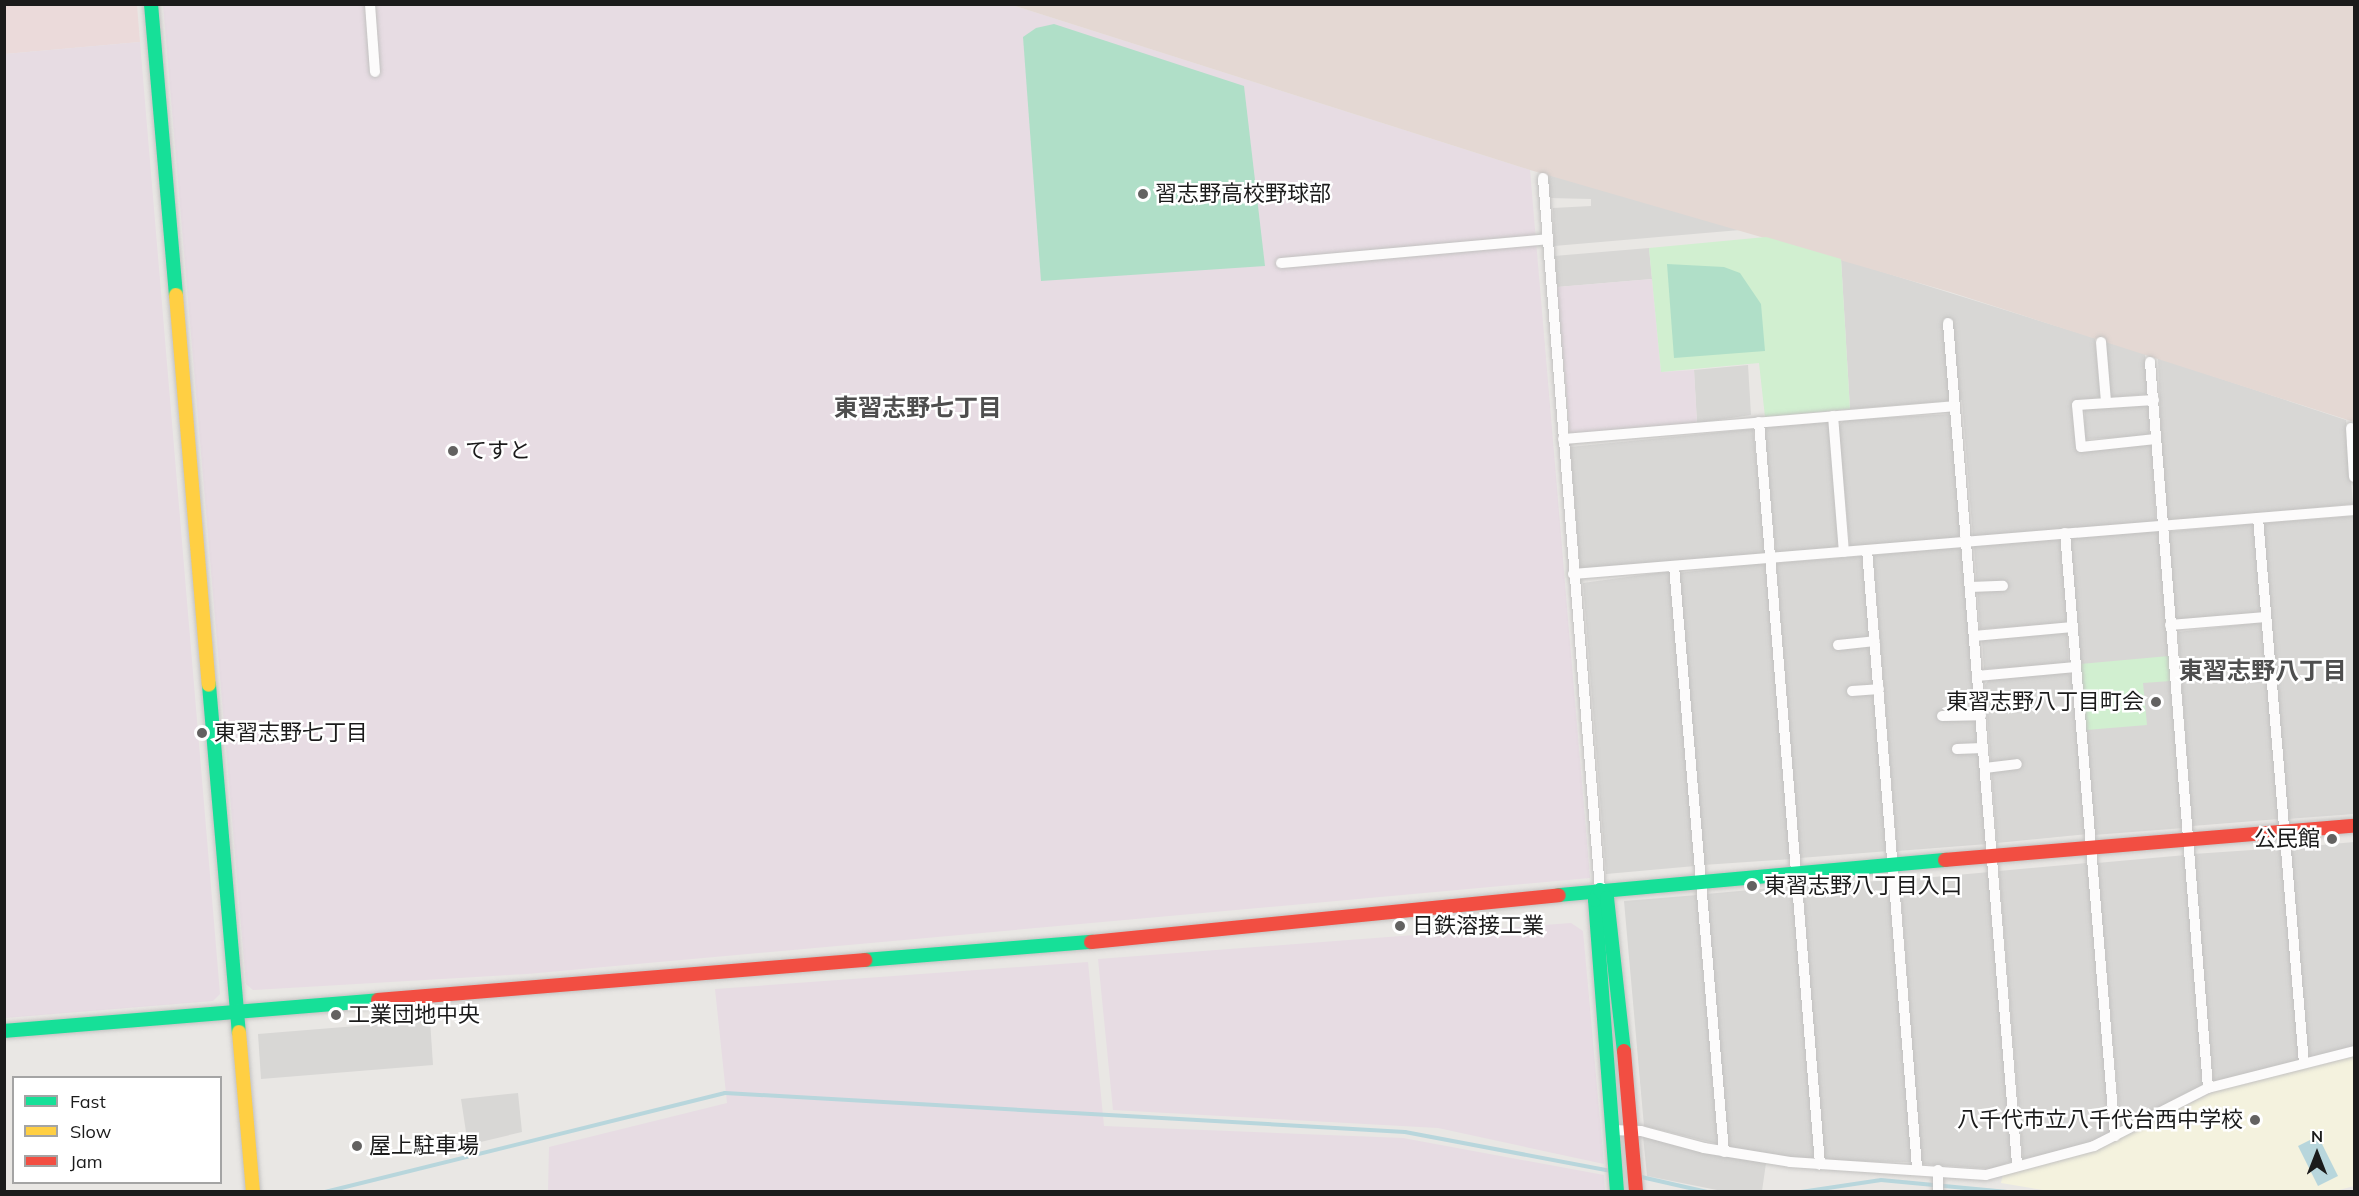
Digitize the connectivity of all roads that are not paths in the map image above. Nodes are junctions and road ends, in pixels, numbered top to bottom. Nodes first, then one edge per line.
1 (151, 4) edge
2 (370, 4) edge
3 (375, 72) dead end
4 (1543, 178) dead end
5 (1548, 239) junction
6 (1281, 263) dead end
7 (1948, 322) dead end
8 (2101, 342) dead end
9 (2150, 362) dead end
10 (2154, 400) junction
11 (2106, 401) junction
12 (1955, 406) junction
13 (1833, 416) junction
14 (1760, 423) junction
15 (2351, 428) dead end
16 (1563, 439) junction
17 (2156, 439) junction
18 (2355, 477) edge
19 (2355, 510) edge
20 (2258, 518) junction
21 (2162, 526) junction
22 (2065, 533) junction
23 (1966, 541) junction
24 (1867, 550) junction
25 (1844, 552) junction
26 (1771, 557) junction
27 (1674, 566) junction
28 (1574, 574) junction
29 (2003, 586) dead end
30 (1970, 587) junction
31 (2266, 617) junction
32 (2170, 625) junction
33 (2073, 627) junction
34 (1974, 636) junction
35 (1875, 641) junction
36 (1839, 645) dead end
37 (2076, 667) junction
38 (1977, 676) junction
39 (1879, 689) junction
40 (1852, 691) dead end
41 (1981, 715) junction
42 (1942, 716) dead end
43 (1983, 748) junction
44 (1957, 749) dead end
45 (2017, 764) dead end
46 (1985, 768) junction
47 (2355, 826) edge
48 (2283, 832) junction
49 (2188, 841) junction
50 (2091, 849) junction
51 (1992, 856) junction
52 (1893, 865) junction
53 (1797, 873) junction
54 (1701, 880) junction
55 (1600, 890) junction
56 (238, 1011) junction
57 (4, 1031) edge
58 (2355, 1051) edge
59 (2304, 1063) junction
60 (2208, 1088) junction
61 (1631, 1129) junction
62 (1611, 1130) junction
63 (2115, 1136) junction
64 (1724, 1152) junction
65 (1820, 1164) junction
66 (2018, 1164) junction
67 (1917, 1168) junction
68 (1938, 1173) junction
69 (1938, 1190) edge
70 (253, 1191) edge
71 (1617, 1191) edge
72 (1636, 1191) edge

1 - 56 street
2 - 3 street
4 - 5 street
5 - 6 street
5 - 16 street
7 - 12 street
8 - 11 street
9 - 10 street
10 - 11 street
10 - 17 street
11 - 17 street
12 - 13 street
12 - 23 street
13 - 14 street
13 - 25 street
14 - 16 street
14 - 26 street
15 - 18 street
16 - 28 street
17 - 21 street
19 - 20 street
20 - 21 street
20 - 31 street
21 - 22 street
21 - 32 street
22 - 23 street
22 - 33 street
23 - 24 street
23 - 30 street
24 - 25 street
24 - 35 street
25 - 26 street
26 - 27 street
26 - 53 street
27 - 28 street
27 - 54 street
28 - 55 street
29 - 30 street
30 - 34 street
31 - 32 street
31 - 48 street
32 - 49 street
33 - 34 street
33 - 37 street
34 - 38 street
35 - 36 street
35 - 39 street
37 - 38 street
37 - 50 street
38 - 41 street
39 - 40 street
39 - 52 street
41 - 42 street
41 - 43 street
43 - 44 street
43 - 46 street
45 - 46 street
46 - 51 street
47 - 48 street
48 - 49 street
48 - 59 street
49 - 50 street
49 - 60 street
50 - 51 street
50 - 63 street
51 - 52 street
51 - 66 street
52 - 53 street
52 - 67 street
53 - 54 street
53 - 65 street
54 - 55 street
54 - 64 street
55 - 56 street
55 - 61 street
55 - 62 street
56 - 57 street
56 - 70 street
58 - 59 street
59 - 60 street
60 - 63 street
61 - 62 street
61 - 64 street
61 - 72 street
62 - 71 street
63 - 66 street
64 - 65 street
65 - 67 street
66 - 68 street
67 - 68 street
68 - 69 street

